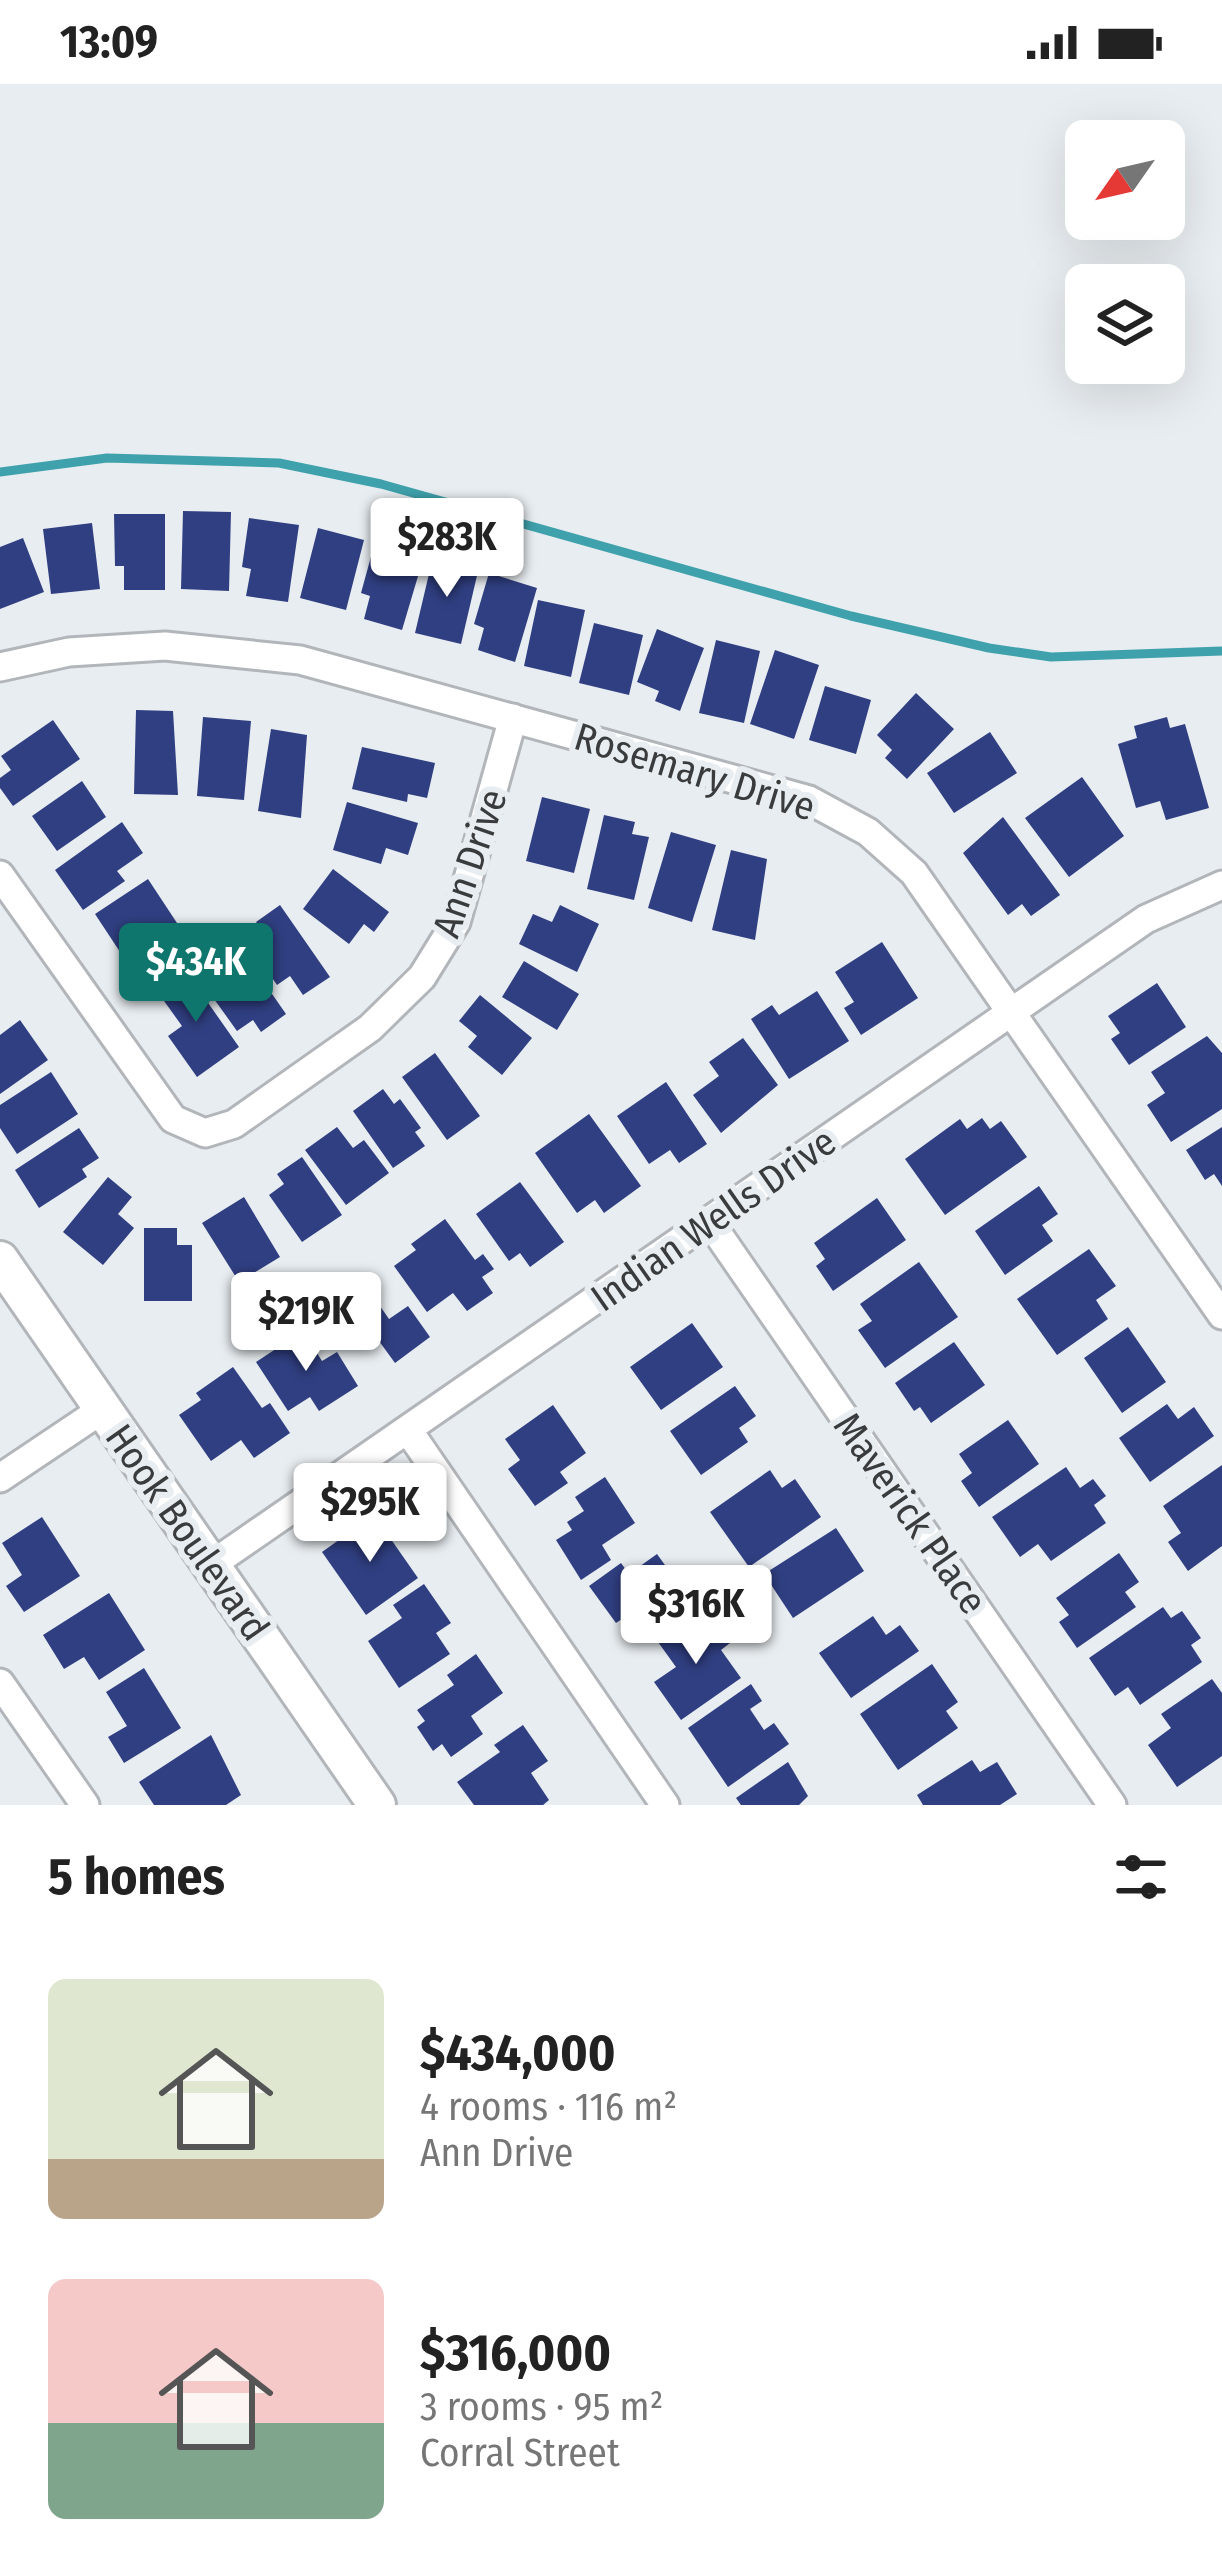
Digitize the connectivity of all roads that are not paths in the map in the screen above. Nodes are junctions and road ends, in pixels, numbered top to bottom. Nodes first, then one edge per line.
1 (0, 667) edge
2 (513, 718) junction
3 (0, 875) edge
4 (1222, 885) edge
5 (1012, 1012) junction
6 (710, 1220) junction
7 (0, 1260) edge
8 (1222, 1315) edge
9 (103, 1408) junction
10 (408, 1430) junction
11 (0, 1478) edge
12 (211, 1565) junction
13 (0, 1683) edge
14 (85, 1805) edge
15 (376, 1805) edge
16 (665, 1805) edge
17 (1112, 1805) edge

1 - 2 street, Rosemary Drive
2 - 3 street, Ann Drive
2 - 5 street, Rosemary Drive
4 - 5 street, Indian Wells Drive
5 - 6 street, Indian Wells Drive
5 - 8 street, Rosemary Drive
6 - 10 street, Indian Wells Drive
6 - 17 street, Maverick Place
7 - 9 main road, Hook Boulevard
9 - 11 street
9 - 12 main road, Hook Boulevard
10 - 12 street, Indian Wells Drive
10 - 16 street
12 - 15 main road, Hook Boulevard
13 - 14 street

